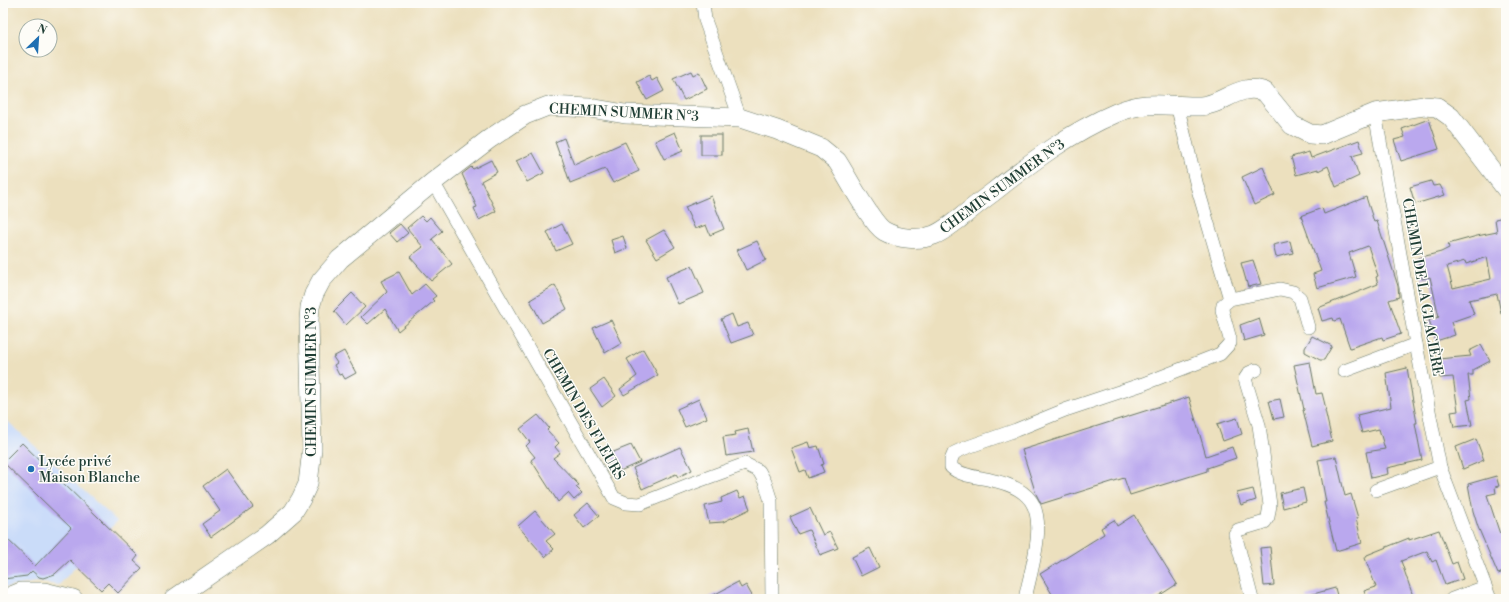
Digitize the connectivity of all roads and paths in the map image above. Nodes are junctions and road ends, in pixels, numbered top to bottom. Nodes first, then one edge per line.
1 (703, 3) edge
2 (1177, 105) junction
3 (1375, 113) junction
4 (740, 118) junction
5 (432, 182) junction
6 (1506, 189) edge
7 (1230, 299) junction
8 (1308, 327) dead end
9 (1416, 344) junction
10 (1256, 370) dead end
11 (1344, 371) dead end
12 (1440, 467) junction
13 (1376, 490) dead end
14 (1488, 593) edge
15 (4, 599) edge
16 (73, 599) edge
17 (174, 599) edge
18 (772, 599) edge
19 (1025, 599) edge
20 (1252, 599) edge
21 (1452, 599) edge

1 - 4 street
2 - 3 street, CHEMIN SUMMER N°3
2 - 4 street, CHEMIN SUMMER N°3
2 - 7 street
3 - 6 street, CHEMIN SUMMER N°3
3 - 9 street, CHEMIN DE LA GLACIÈRE
4 - 5 street, CHEMIN SUMMER N°3
5 - 17 street, CHEMIN SUMMER N°3
5 - 18 street, CHEMIN DES FLEURS
7 - 8 street
7 - 19 street
9 - 11 street
9 - 12 street, CHEMIN DE LA GLACIÈRE
10 - 20 street
12 - 13 street
12 - 14 street, CHEMIN DE LA GLACIÈRE
14 - 21 street
15 - 16 street

